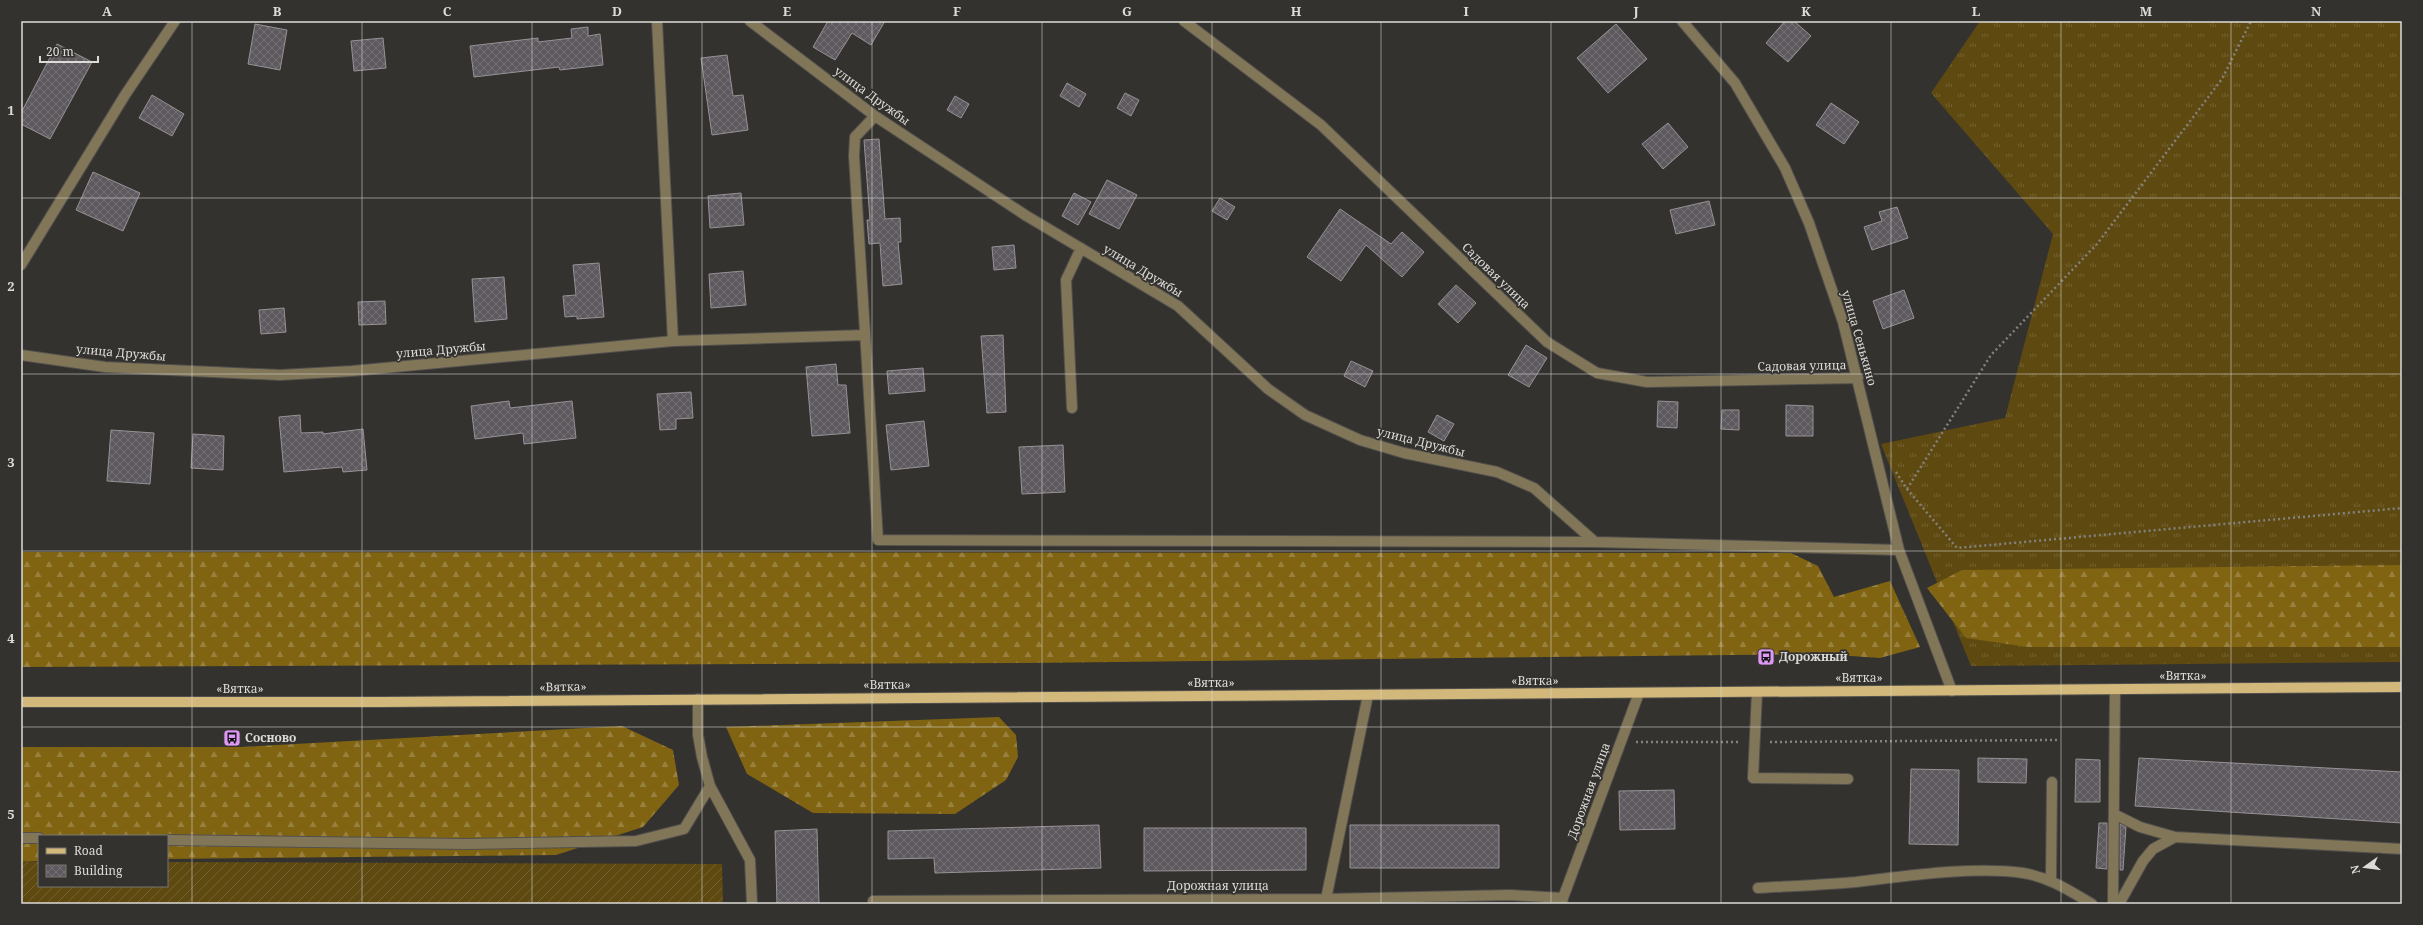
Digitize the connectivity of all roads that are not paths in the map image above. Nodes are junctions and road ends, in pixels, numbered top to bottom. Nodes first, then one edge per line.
1 (175, 21) edge
2 (656, 21) edge
3 (750, 21) edge
4 (1184, 21) edge
5 (1682, 21) edge
6 (875, 116) junction
7 (1081, 248) junction
8 (21, 265) edge
9 (865, 336) junction
10 (673, 341) junction
11 (21, 355) edge
12 (1858, 378) junction
13 (1072, 408) dead end
14 (1595, 542) junction
15 (1899, 550) junction
16 (2402, 687) edge
17 (2115, 689) junction
18 (1952, 691) junction
19 (1757, 692) junction
20 (1639, 693) junction
21 (1368, 695) junction
22 (698, 699) junction
23 (21, 702) edge
24 (1848, 779) dead end
25 (2052, 782) dead end
26 (710, 786) junction
27 (2114, 814) junction
28 (2175, 836) junction
29 (21, 838) edge
30 (38, 838) edge
31 (168, 840) edge
32 (2402, 849) edge
33 (2051, 880) junction
34 (1758, 888) dead end
35 (1326, 899) junction
36 (873, 901) dead end
37 (1562, 901) edge
38 (752, 904) edge
39 (2092, 904) edge
40 (2113, 904) edge
41 (2119, 904) edge

1 - 8 street
2 - 10 street
3 - 6 street, улица Дружбы
4 - 12 street, Садовая улица
5 - 12 street, улица Сенькино
6 - 7 street, улица Дружбы
6 - 9 street
7 - 13 street
7 - 14 street, улица Дружбы
9 - 10 street, улица Дружбы
9 - 14 street
10 - 11 street, улица Дружбы
12 - 15 street, улица Сенькино
14 - 15 street
15 - 18 street, улица Сенькино
16 - 17 main road, «Вятка»
17 - 18 main road, «Вятка»
17 - 27 street
18 - 19 main road, «Вятка»
19 - 20 main road, «Вятка»
19 - 24 street
20 - 21 main road, «Вятка»
20 - 37 street, Дорожная улица
21 - 22 main road, «Вятка»
21 - 35 street
22 - 23 main road, «Вятка»
22 - 26 street
25 - 33 street
26 - 31 street
26 - 38 street
27 - 28 street
27 - 40 street
28 - 32 street
28 - 41 street
29 - 30 street
33 - 34 street
33 - 39 street
35 - 36 street, Дорожная улица
35 - 37 street, Дорожная улица

